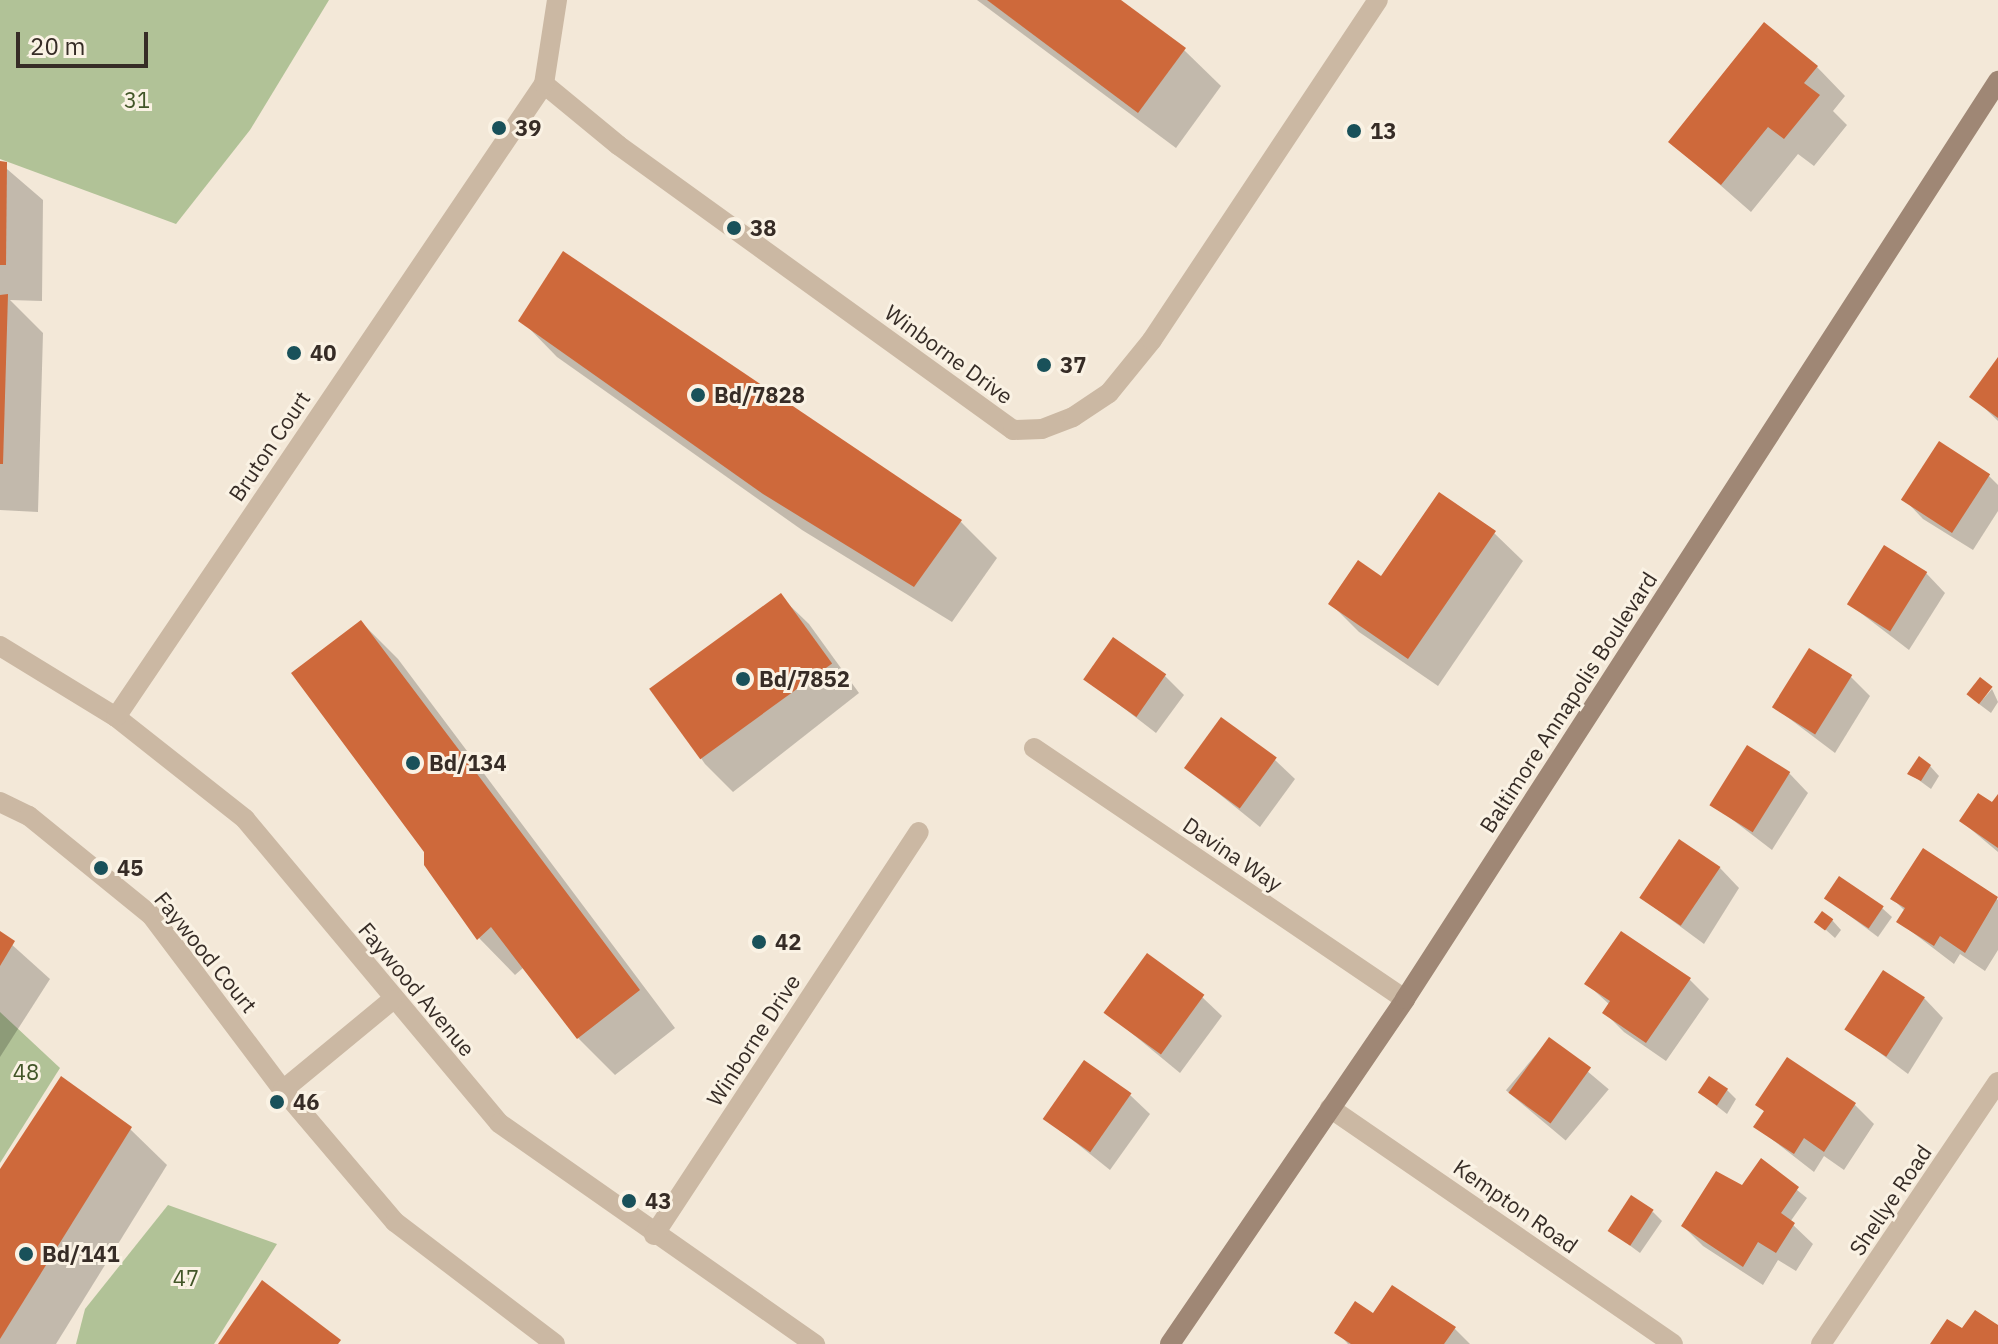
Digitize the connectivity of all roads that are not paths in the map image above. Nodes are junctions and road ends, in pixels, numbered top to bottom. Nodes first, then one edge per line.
1 (557, 0) edge
2 (1378, 0) edge
3 (1998, 81) edge
4 (544, 84) junction
5 (0, 646) edge
6 (116, 717) junction
7 (1034, 748) dead end
8 (0, 802) edge
9 (919, 832) dead end
10 (1405, 999) junction
11 (392, 1000) junction
12 (1998, 1082) edge
13 (283, 1090) junction
14 (1330, 1108) junction
15 (654, 1235) junction
16 (555, 1344) edge
17 (815, 1344) edge
18 (1170, 1344) edge
19 (1673, 1344) edge
20 (1821, 1344) edge

1 - 4 street
2 - 4 street, Winborne Drive
3 - 10 main road, Baltimore Annapolis Boulevard
4 - 6 street, Bruton Court
5 - 6 street, Faywood Avenue
6 - 11 street, Faywood Avenue
7 - 10 street, Davina Way
8 - 13 street, Faywood Court
9 - 15 street, Winborne Drive
10 - 14 main road, Baltimore Annapolis Boulevard
11 - 13 street
11 - 15 street, Faywood Avenue
12 - 20 street, Shellye Road
13 - 16 street, Faywood Court
14 - 18 main road, Baltimore Annapolis Boulevard
14 - 19 street, Kempton Road
15 - 17 street, Faywood Avenue

